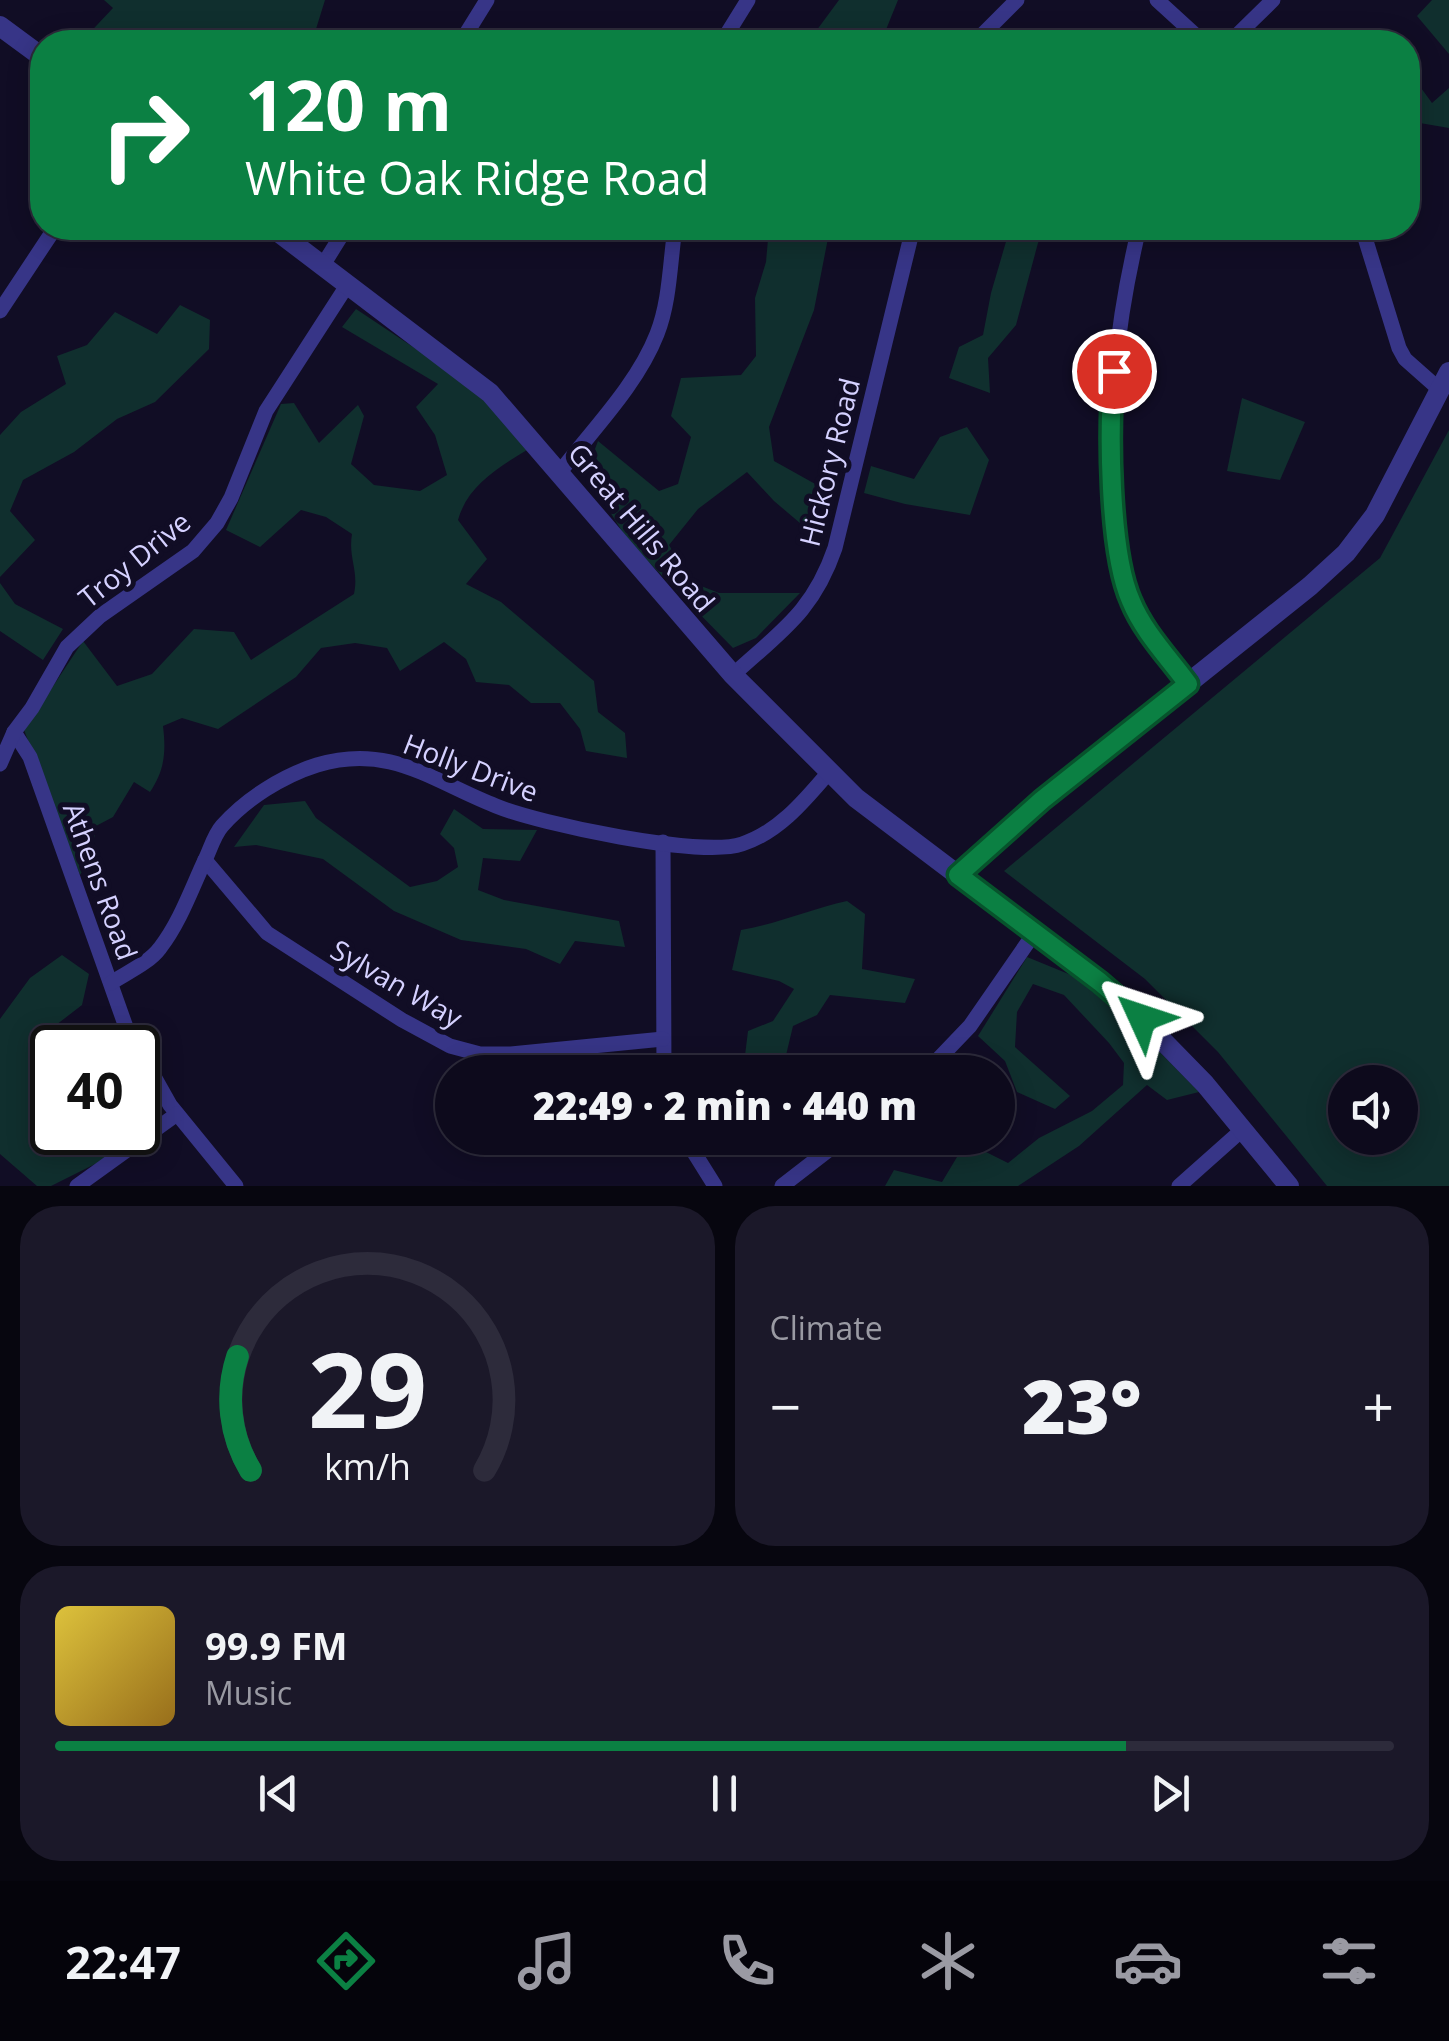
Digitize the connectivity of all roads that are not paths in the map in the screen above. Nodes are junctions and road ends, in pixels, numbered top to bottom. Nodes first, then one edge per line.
1 (487, 0) edge
2 (748, 0) edge
3 (1017, 0) edge
4 (1157, 0) edge
5 (1274, 0) edge
6 (0, 26) edge
7 (468, 30) edge
8 (729, 30) edge
9 (987, 30) edge
10 (1190, 30) edge
11 (1243, 30) edge
12 (30, 48) edge
13 (47, 240) edge
14 (290, 240) edge
15 (338, 240) edge
16 (673, 240) edge
17 (910, 240) edge
18 (1137, 240) edge
19 (1366, 240) edge
20 (323, 264) junction
21 (348, 284) junction
22 (0, 311) edge
23 (1445, 381) edge
24 (560, 472) junction
25 (733, 675) junction
26 (1188, 684) junction
27 (14, 732) junction
28 (0, 764) edge
29 (829, 772) junction
30 (663, 842) junction
31 (205, 860) junction
32 (958, 875) junction
33 (1035, 932) junction
34 (111, 983) junction
35 (128, 1025) edge
36 (664, 1039) junction
37 (664, 1055) edge
38 (942, 1055) edge
39 (160, 1086) edge
40 (177, 1114) junction
41 (1242, 1130) junction
42 (695, 1155) edge
43 (822, 1155) edge
44 (77, 1186) edge
45 (236, 1186) edge
46 (715, 1186) edge
47 (782, 1186) edge
48 (1178, 1186) edge
49 (1289, 1186) edge

1 - 7 street
2 - 8 street
3 - 9 street
4 - 10 street
5 - 11 street
6 - 12 street
13 - 22 street
14 - 20 street, Great Hills Road
15 - 20 street
16 - 24 street
17 - 25 street, Hickory Road
18 - 26 street
19 - 23 street
20 - 21 street, Great Hills Road
21 - 24 street, Great Hills Road
21 - 27 street, Troy Drive
23 - 26 street
24 - 25 street, Great Hills Road
25 - 29 street, Great Hills Road
26 - 32 street
27 - 28 street, Troy Drive
27 - 34 street, Athens Road
29 - 30 street, Holly Drive
29 - 32 street, Great Hills Road
30 - 31 street, Holly Drive
30 - 36 street
31 - 34 street, Holly Drive
31 - 36 street, Sylvan Way
32 - 33 street, Great Hills Road
33 - 38 street
33 - 41 street, Great Hills Road
34 - 35 street, Athens Road
36 - 37 street
39 - 40 street, Athens Road
40 - 44 street
40 - 45 street, Athens Road
41 - 48 street
41 - 49 street, Great Hills Road
42 - 46 street
43 - 47 street

